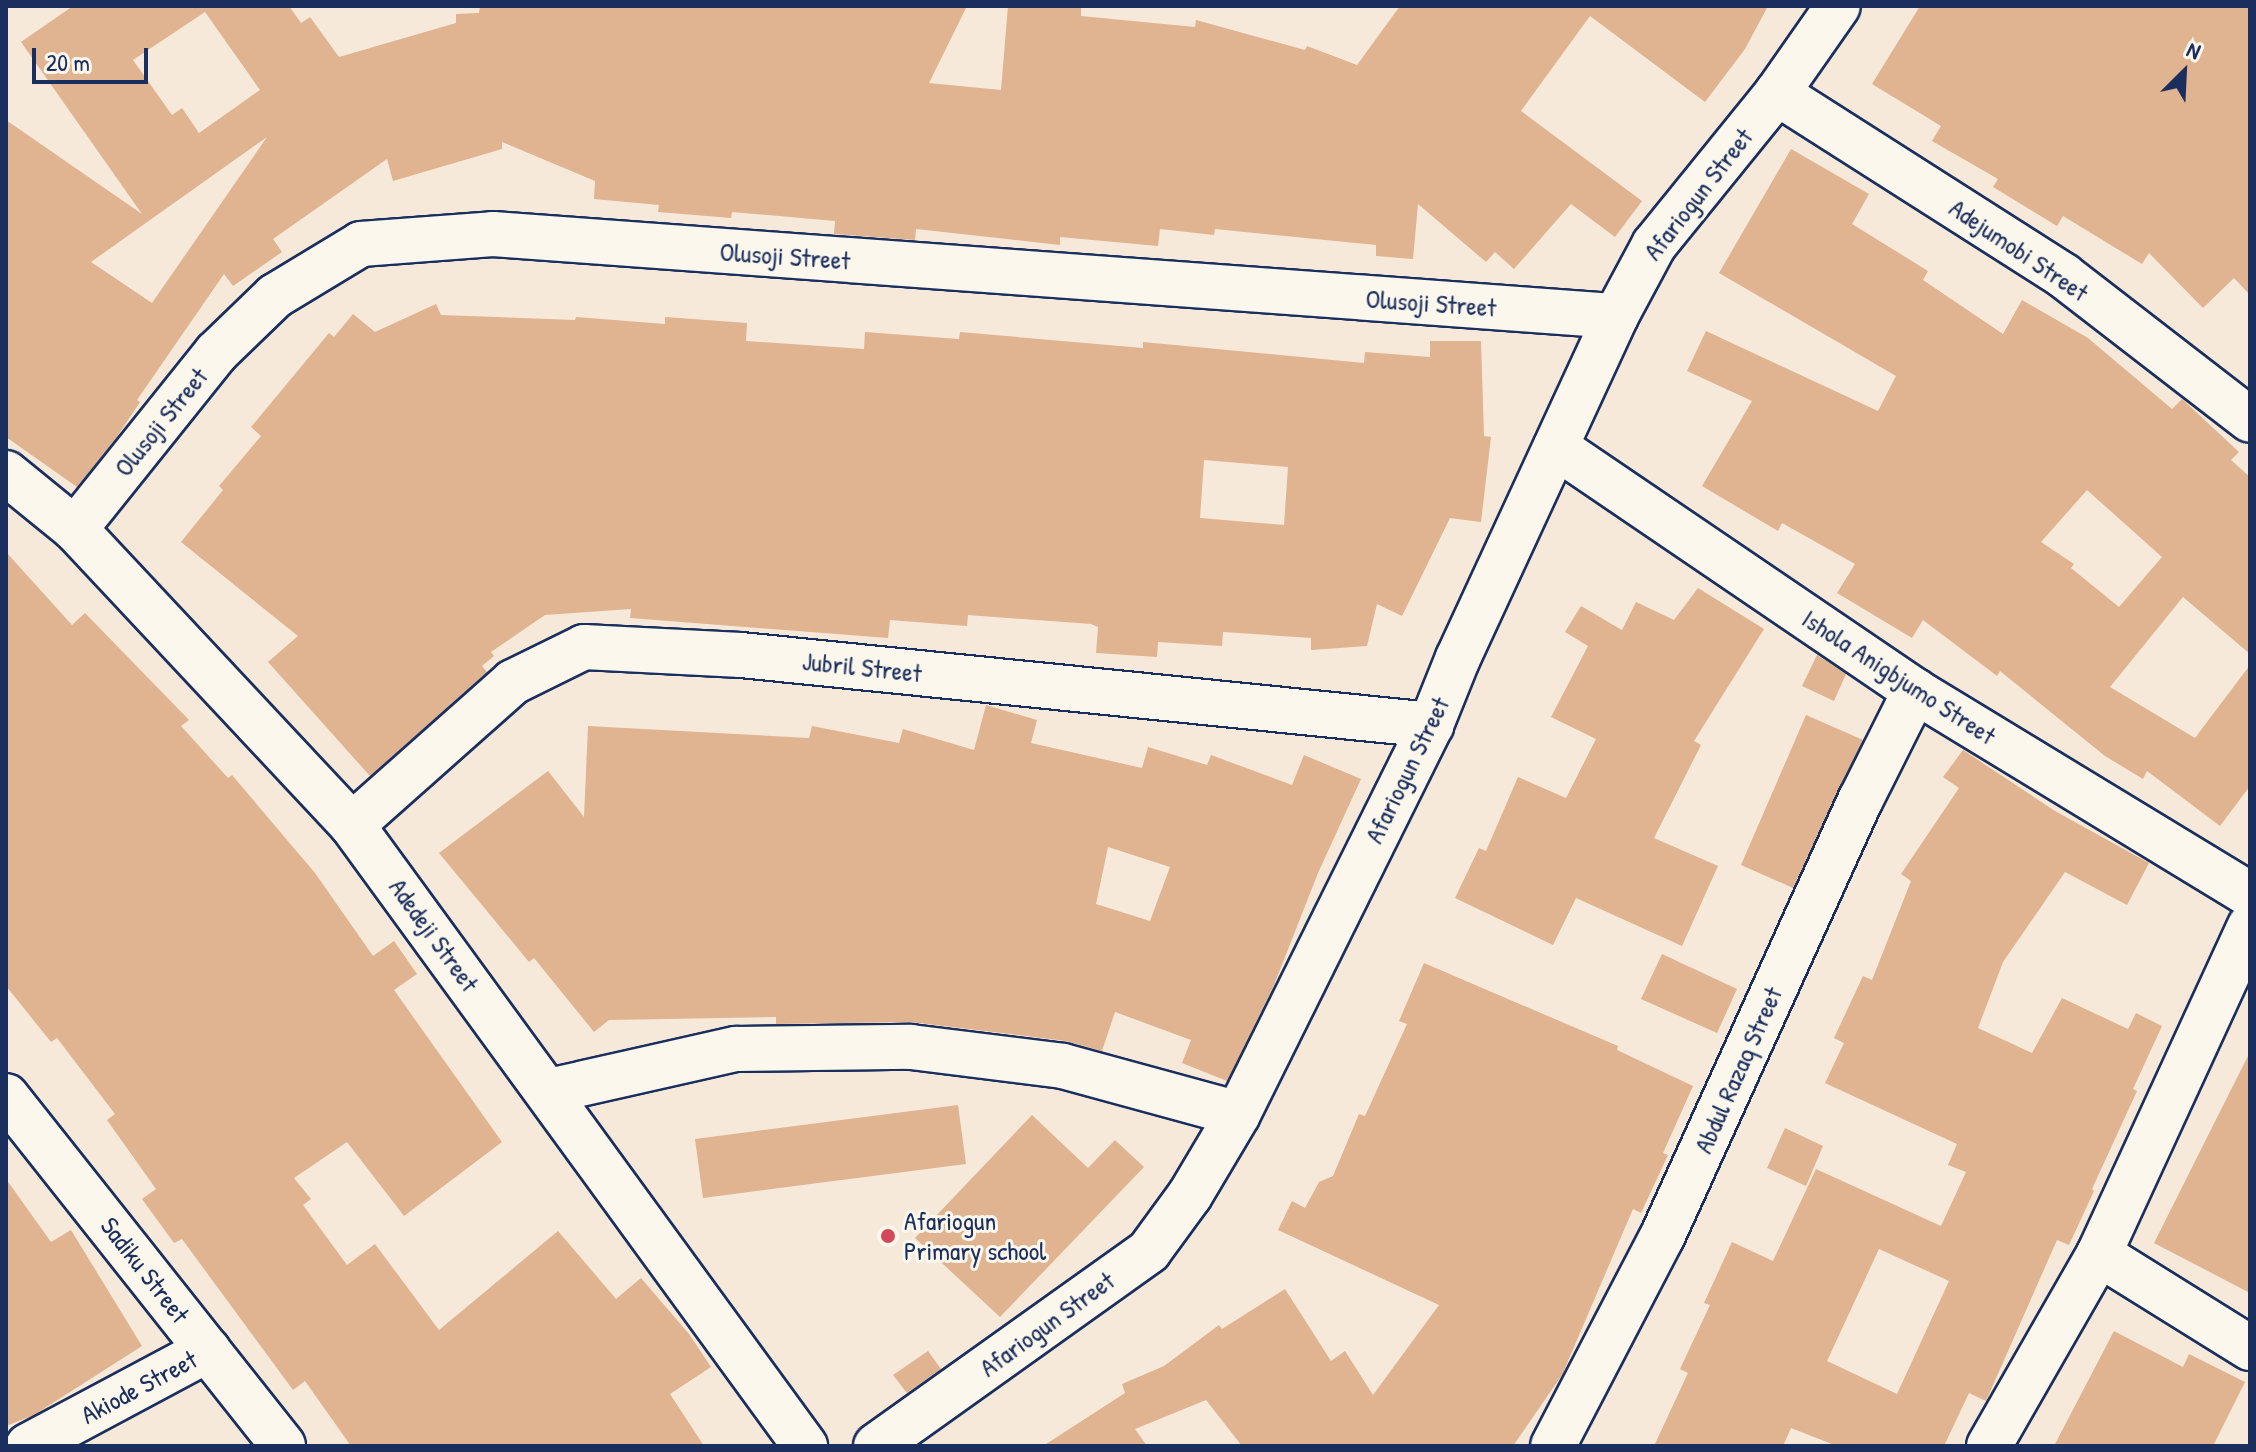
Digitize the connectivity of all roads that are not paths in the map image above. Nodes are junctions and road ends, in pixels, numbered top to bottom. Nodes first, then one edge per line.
1 (1838, 6) edge
2 (1777, 93) junction
3 (1616, 316) junction
4 (2250, 420) edge
5 (1556, 447) junction
6 (6, 473) edge
7 (75, 529) junction
8 (1915, 691) junction
9 (1431, 725) junction
10 (352, 825) junction
11 (2250, 895) edge
12 (2250, 926) edge
13 (549, 1091) junction
14 (6, 1096) edge
15 (1238, 1114) junction
16 (2099, 1254) junction
17 (2250, 1348) edge
18 (208, 1350) junction
19 (28, 1446) edge
20 (283, 1446) edge
21 (805, 1446) edge
22 (876, 1446) edge
23 (1553, 1446) edge
24 (1989, 1446) edge

1 - 2 street, Afariogun Street
2 - 3 street, Afariogun Street
2 - 4 street, Adejumobi Street
3 - 5 street, Afariogun Street
3 - 7 street, Olusoji Street
5 - 8 street, Ishola Anigbjumo Street
5 - 9 street, Afariogun Street
6 - 7 street, Adedeji Street
7 - 10 street, Adedeji Street
8 - 11 street, Ishola Anigbjumo Street
8 - 23 street, Abdul Razaq Street
9 - 10 street, Jubril Street
9 - 15 street, Afariogun Street
10 - 13 street, Adedeji Street
12 - 16 street
13 - 15 street
13 - 21 street, Adedeji Street
14 - 18 street, Sadiku Street
15 - 22 street, Afariogun Street
16 - 17 street
16 - 24 street
18 - 19 street, Akiode Street
18 - 20 street, Sadiku Street

